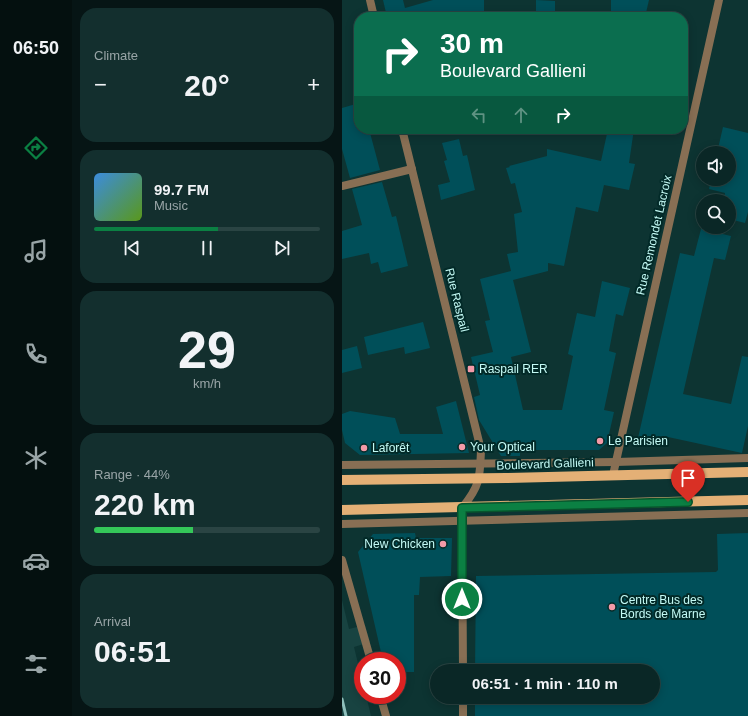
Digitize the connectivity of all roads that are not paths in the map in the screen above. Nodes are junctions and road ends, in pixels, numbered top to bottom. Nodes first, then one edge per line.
1 (370, 0) edge
2 (719, 0) edge
3 (373, 12) edge
4 (403, 134) edge
5 (412, 169) junction
6 (342, 186) edge
7 (748, 458) edge
8 (616, 462) junction
9 (481, 464) junction
10 (342, 466) edge
11 (748, 472) edge
12 (613, 474) junction
13 (342, 475) edge
14 (479, 478) junction
15 (342, 480) edge
16 (358, 481) junction
17 (748, 500) edge
18 (462, 508) junction
19 (342, 510) edge
20 (748, 513) edge
21 (462, 520) junction
22 (342, 524) edge
23 (342, 560) edge
24 (368, 652) edge
25 (463, 664) edge
26 (383, 704) edge
27 (463, 704) edge
28 (386, 716) edge
29 (463, 716) edge

1 - 3 street
2 - 8 street, Rue Remondet Lacroix
4 - 5 street, Rue Raspail
5 - 6 street
5 - 9 street, Rue Raspail
7 - 8 street
8 - 9 street
8 - 12 street, Rue Remondet Lacroix
9 - 10 street
9 - 14 street, Rue Raspail
11 - 12 main road, Boulevard Gallieni
12 - 14 main road, Boulevard Gallieni
13 - 16 street
14 - 16 main road, Boulevard Gallieni
14 - 18 street, Rue Raspail
15 - 16 main road, Boulevard Gallieni
17 - 18 main road
18 - 19 main road
18 - 21 street
20 - 21 street
21 - 22 street
21 - 25 street
23 - 24 street
26 - 28 street
27 - 29 street

